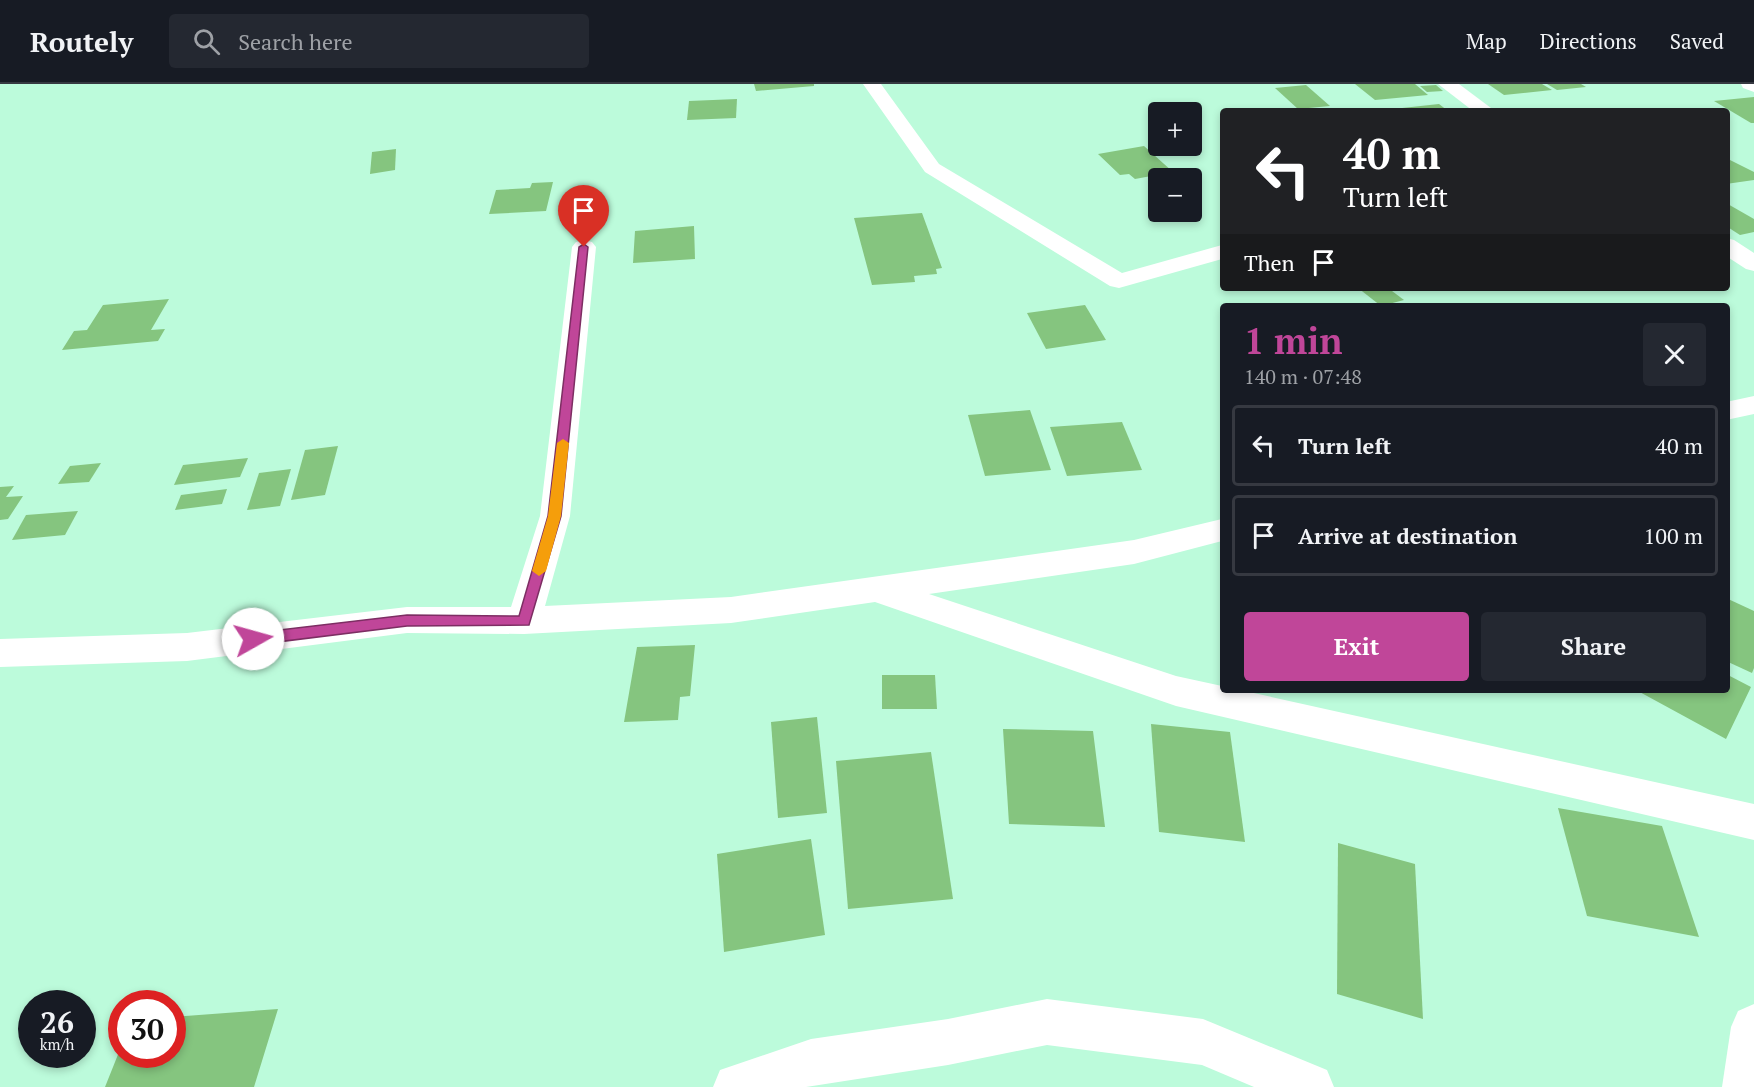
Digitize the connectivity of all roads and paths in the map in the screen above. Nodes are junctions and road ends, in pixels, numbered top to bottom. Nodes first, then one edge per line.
1 (872, 84) edge
2 (1447, 84) edge
3 (1481, 108) edge
4 (584, 247) dead end
5 (1730, 248) edge
6 (1220, 253) edge
7 (1754, 264) edge
8 (1754, 405) edge
9 (1730, 410) edge
10 (1220, 530) edge
11 (877, 590) junction
12 (524, 621) junction
13 (0, 653) edge
14 (1754, 822) edge
15 (1754, 1027) edge
16 (737, 1087) edge
17 (1310, 1087) edge
18 (1746, 1087) edge

1 - 6 street
2 - 3 street
4 - 12 street
5 - 7 street
8 - 9 street
10 - 11 street
11 - 12 street
11 - 14 street
12 - 13 street
15 - 18 street
16 - 17 street

